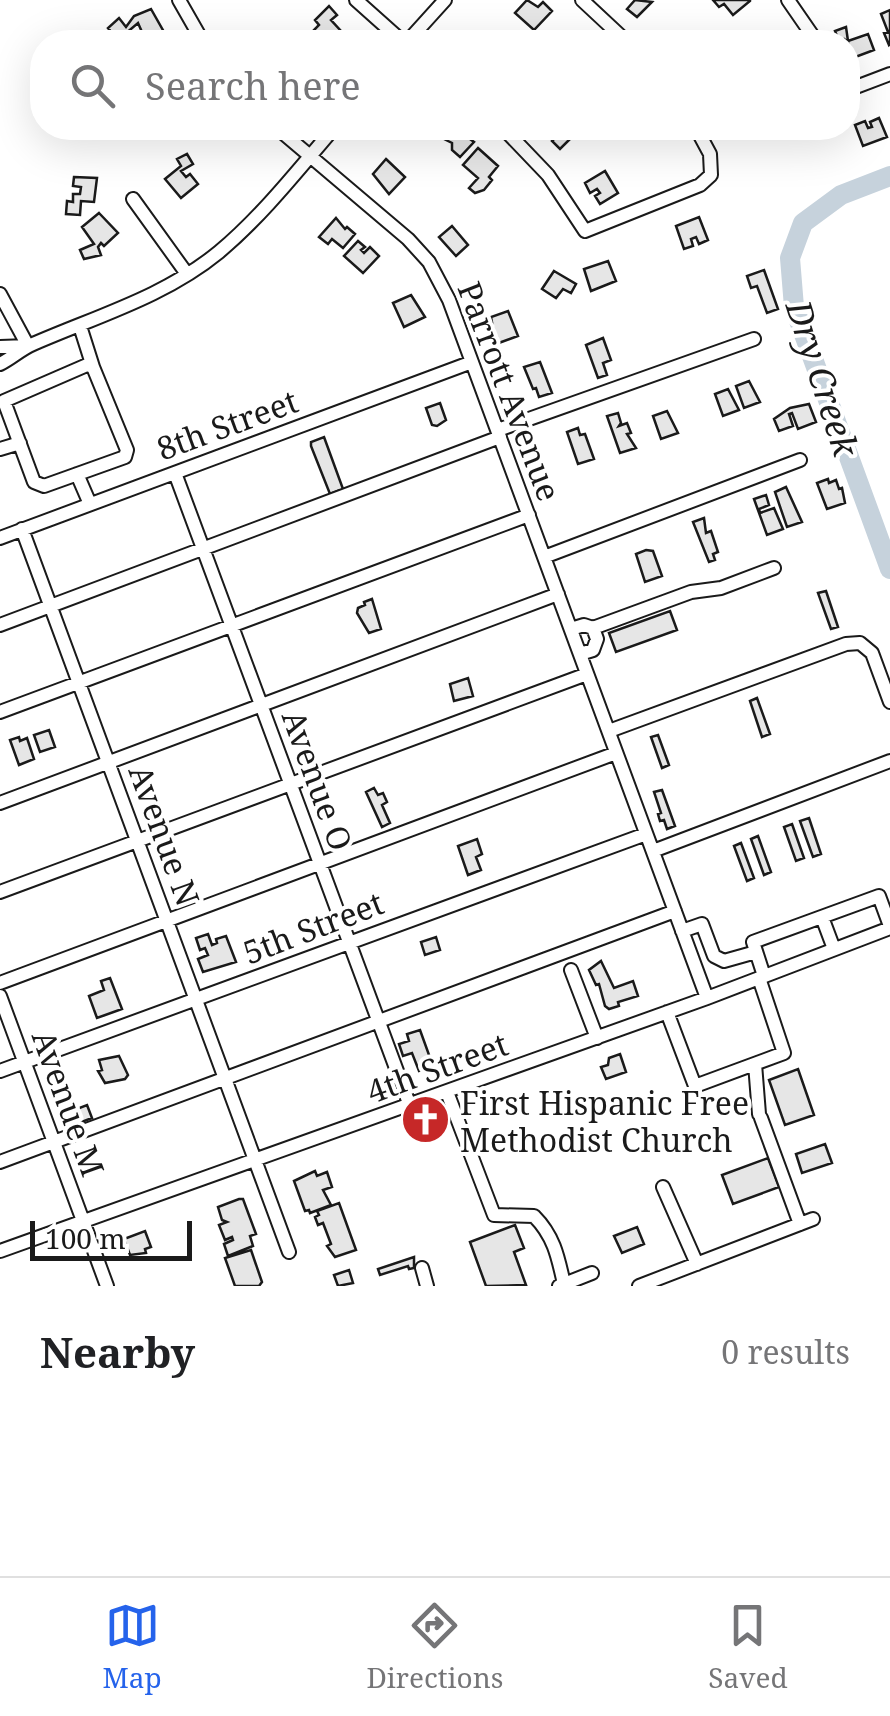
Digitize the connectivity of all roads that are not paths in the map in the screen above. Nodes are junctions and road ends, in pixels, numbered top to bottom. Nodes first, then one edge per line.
1 (179, 0) edge
2 (356, 0) edge
3 (445, 0) edge
4 (582, 0) edge
5 (788, 0) edge
6 (196, 30) edge
7 (391, 30) edge
8 (416, 30) edge
9 (614, 30) edge
10 (809, 30) edge
11 (890, 74) edge
12 (860, 85) edge
13 (291, 140) edge
14 (323, 140) edge
15 (514, 140) edge
16 (702, 140) edge
17 (309, 156) junction
18 (133, 199) dead end
19 (187, 274) junction
20 (0, 294) edge
21 (80, 326) junction
22 (754, 339) dead end
23 (28, 346) junction
24 (0, 347) edge
25 (472, 362) junction
26 (0, 364) edge
27 (93, 366) junction
28 (499, 434) junction
29 (20, 443) junction
30 (0, 449) edge
31 (800, 460) dead end
32 (175, 472) junction
33 (78, 474) junction
34 (90, 504) junction
35 (529, 515) junction
36 (22, 530) junction
37 (1, 533) edge
38 (204, 550) junction
39 (544, 557) junction
40 (774, 568) dead end
41 (558, 594) junction
42 (51, 608) junction
43 (0, 625) edge
44 (231, 625) junction
45 (593, 628) junction
46 (571, 629) junction
47 (580, 654) junction
48 (587, 674) junction
49 (79, 682) junction
50 (890, 702) edge
51 (261, 705) junction
52 (0, 712) edge
53 (609, 732) junction
54 (616, 753) junction
55 (890, 761) edge
56 (108, 762) junction
57 (290, 784) junction
58 (0, 803) edge
59 (646, 834) junction
60 (137, 841) junction
61 (653, 852) junction
62 (320, 864) junction
63 (0, 892) edge
64 (675, 911) junction
65 (822, 917) junction
66 (167, 920) junction
67 (890, 927) edge
68 (682, 931) junction
69 (349, 942) junction
70 (834, 950) junction
71 (756, 952) junction
72 (571, 970) dead end
73 (761, 977) junction
74 (0, 983) edge
75 (0, 996) edge
76 (707, 998) junction
77 (197, 1001) junction
78 (667, 1012) junction
79 (378, 1021) junction
80 (597, 1038) junction
81 (24, 1062) junction
82 (755, 1064) junction
83 (0, 1071) edge
84 (225, 1077) junction
85 (447, 1092) junction
86 (410, 1106) junction
87 (54, 1143) junction
88 (256, 1160) junction
89 (0, 1162) edge
90 (662, 1187) dead end
91 (83, 1220) junction
92 (0, 1251) edge
93 (289, 1252) dead end
94 (697, 1264) junction
95 (422, 1268) dead end
96 (592, 1274) dead end
97 (561, 1285) edge
98 (107, 1286) edge
99 (428, 1286) edge
100 (639, 1286) edge

1 - 6 street
2 - 7 street
3 - 8 street
4 - 9 street
5 - 10 street
11 - 12 street
13 - 17 street, Parrott Avenue
14 - 17 street
15 - 16 street
17 - 19 street
17 - 25 street, Parrott Avenue
18 - 19 street
19 - 21 street
20 - 23 street
21 - 23 street
21 - 27 street
22 - 28 street
23 - 24 street
23 - 26 street
25 - 28 street, Parrott Avenue
25 - 32 street, 8th Street
27 - 29 street
27 - 33 street
28 - 35 street, Parrott Avenue
28 - 38 street
29 - 30 street
29 - 33 street
31 - 39 street
32 - 34 street, 8th Street
32 - 38 street, Avenue O
33 - 34 street
34 - 36 street, 8th Street
35 - 39 street, Parrott Avenue
35 - 44 street
36 - 37 street, 8th Street
36 - 42 street, Avenue N
38 - 42 street
38 - 44 street, Avenue O
39 - 41 street, Parrott Avenue
40 - 45 street
41 - 46 street, Parrott Avenue
41 - 51 street
42 - 43 street
42 - 49 street, Avenue N
44 - 49 street
44 - 51 street, Avenue O
45 - 46 street
45 - 47 street
46 - 47 street, Parrott Avenue
47 - 48 street, Parrott Avenue
48 - 53 street, Parrott Avenue
48 - 57 street
49 - 52 street
49 - 56 street, Avenue N
50 - 53 street
51 - 56 street
51 - 57 street, Avenue O
53 - 54 street, Parrott Avenue
54 - 59 street, Parrott Avenue
54 - 62 street
55 - 61 street
56 - 58 street
56 - 60 street, Avenue N
57 - 60 street
57 - 62 street, Avenue O
59 - 61 street, Parrott Avenue
59 - 69 street, 5th Street
60 - 63 street
60 - 66 street, Avenue N
61 - 64 street, Parrott Avenue
62 - 66 street
62 - 69 street, Avenue O
64 - 68 street, Parrott Avenue
64 - 79 street
65 - 67 street
65 - 70 street
65 - 71 street
66 - 74 street
66 - 77 street, Avenue N
67 - 70 street, 4th Street
68 - 71 street
68 - 76 street, Parrott Avenue
69 - 77 street, 5th Street
69 - 79 street, Avenue O
70 - 73 street, 4th Street
71 - 73 street
72 - 80 street
73 - 76 street, 4th Street
73 - 82 street
75 - 81 street, Avenue M
76 - 78 street, 4th Street
77 - 81 street, 5th Street
77 - 84 street, Avenue N
78 - 80 street, 4th Street
78 - 82 street
79 - 84 street
79 - 86 street, Avenue O
80 - 85 street, 4th Street
81 - 83 street, 5th Street
81 - 87 street, Avenue M
82 - 94 street
84 - 87 street
84 - 88 street, Avenue N
85 - 86 street, 4th Street
85 - 97 street
86 - 88 street, 4th Street
87 - 89 street
87 - 91 street, Avenue M
88 - 91 street, 4th Street
88 - 93 street, Avenue N
90 - 94 street
91 - 92 street, 4th Street
91 - 98 street, Avenue M
94 - 100 street
95 - 99 street
96 - 97 street

